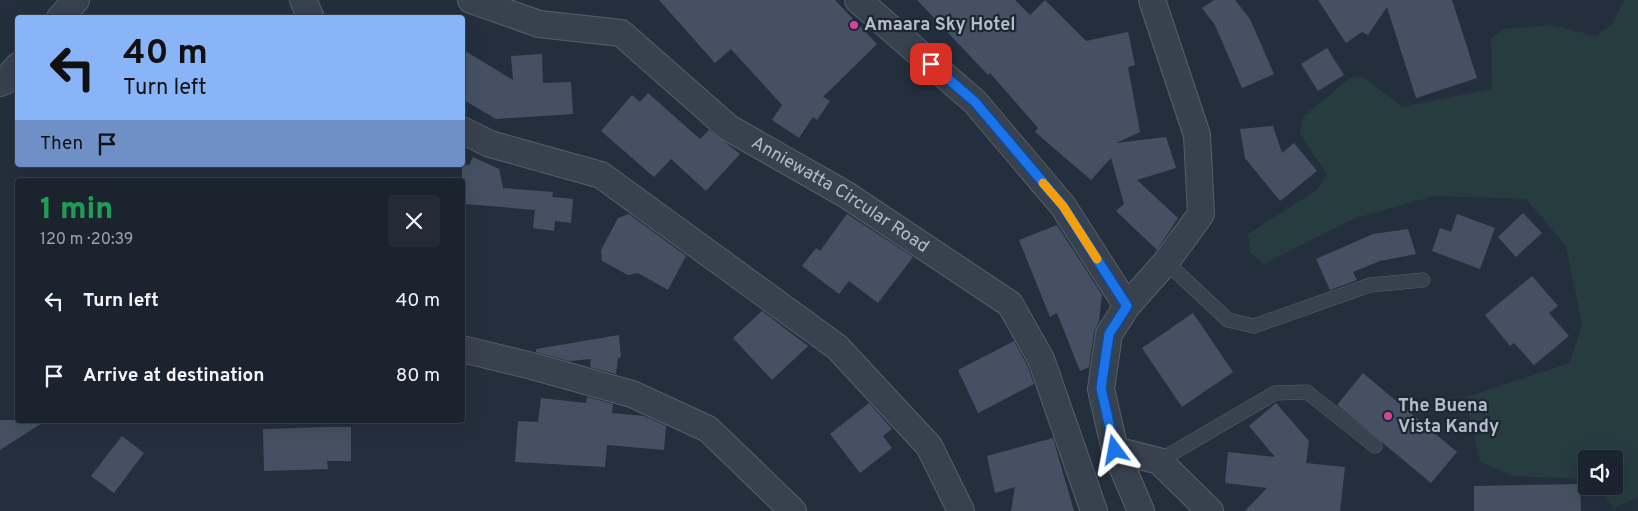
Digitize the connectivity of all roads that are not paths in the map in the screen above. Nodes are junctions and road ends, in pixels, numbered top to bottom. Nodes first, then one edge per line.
1 (76, 0) edge
2 (304, 0) edge
3 (471, 0) edge
4 (858, 0) edge
5 (1152, 0) edge
6 (63, 15) edge
7 (310, 15) edge
8 (15, 69) edge
9 (0, 83) edge
10 (465, 132) edge
11 (1166, 262) junction
12 (1423, 280) dead end
13 (1127, 306) junction
14 (465, 350) edge
15 (1375, 446) dead end
16 (1115, 450) junction
17 (1159, 462) junction
18 (792, 511) edge
19 (961, 511) edge
20 (1094, 511) edge
21 (1142, 511) edge
22 (1210, 511) edge

1 - 6 street
2 - 7 street
3 - 20 street, Anniewatta Circular Road
4 - 13 street
5 - 11 street
8 - 9 street
10 - 19 street
11 - 12 lane
11 - 13 street
13 - 16 street
14 - 18 street
15 - 17 lane
16 - 17 street
16 - 21 street
17 - 22 street

